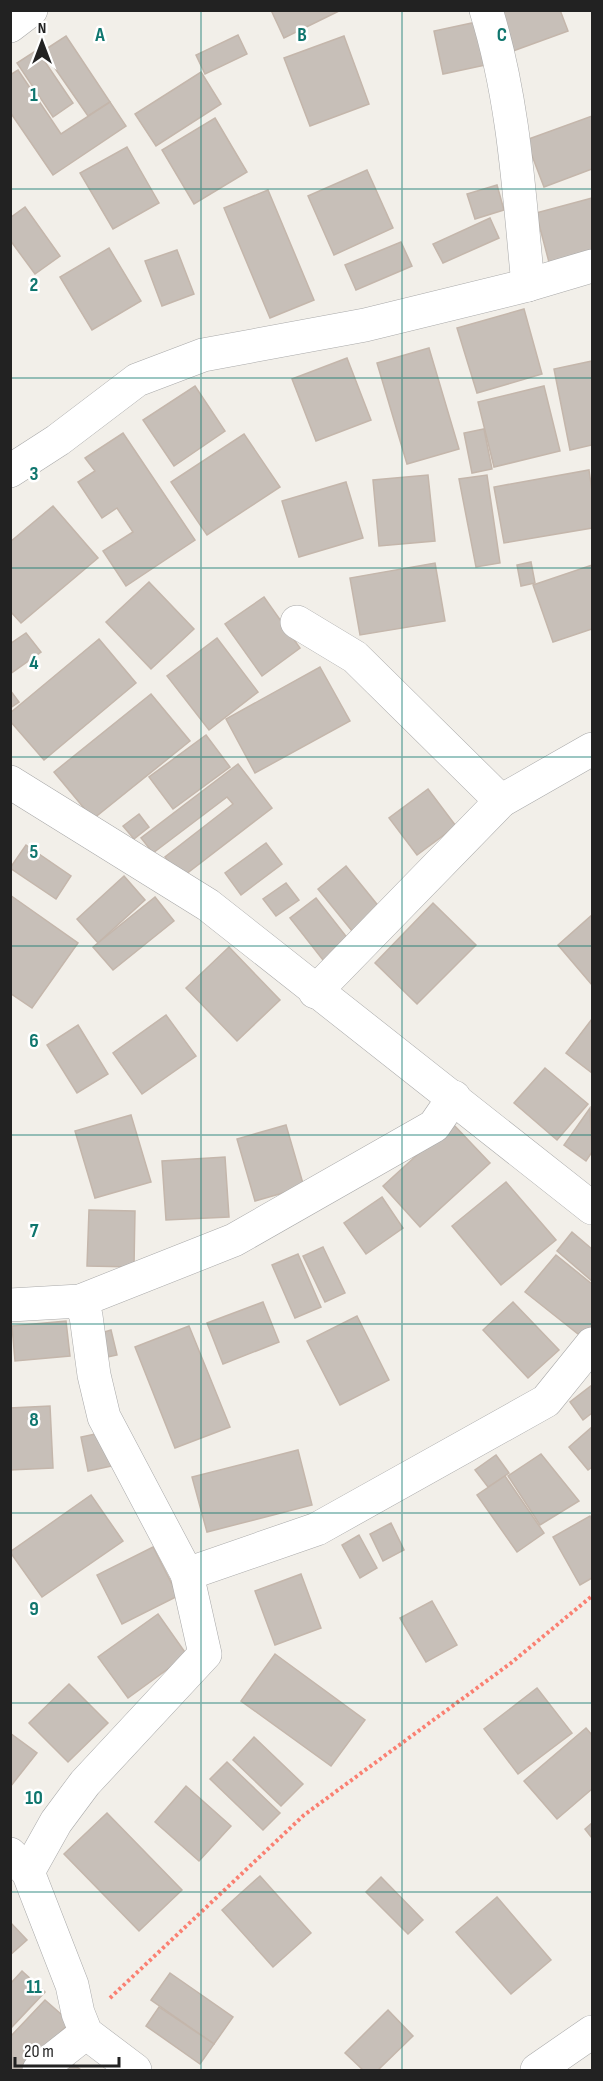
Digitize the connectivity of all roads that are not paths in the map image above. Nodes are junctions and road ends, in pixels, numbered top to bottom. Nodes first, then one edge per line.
1 (31, 10) edge
2 (486, 10) edge
3 (10, 26) edge
4 (592, 266) edge
5 (528, 285) junction
6 (10, 471) edge
7 (297, 622) dead end
8 (592, 750) edge
9 (10, 782) edge
10 (501, 801) junction
11 (315, 992) junction
12 (454, 1097) junction
13 (592, 1208) edge
14 (80, 1301) junction
15 (10, 1305) edge
16 (592, 1344) edge
17 (187, 1574) junction
18 (19, 1863) edge
19 (592, 2032) edge
20 (86, 2033) junction
21 (39, 2070) edge
22 (135, 2070) edge
23 (537, 2070) edge

1 - 3 street
2 - 5 street
4 - 5 street
5 - 6 street
7 - 10 street
8 - 10 street
9 - 11 street
10 - 11 street
11 - 12 street
12 - 13 street
12 - 14 street
14 - 15 street
14 - 17 street
16 - 17 street
17 - 18 street
18 - 20 street
19 - 23 street
20 - 21 street
20 - 22 street

